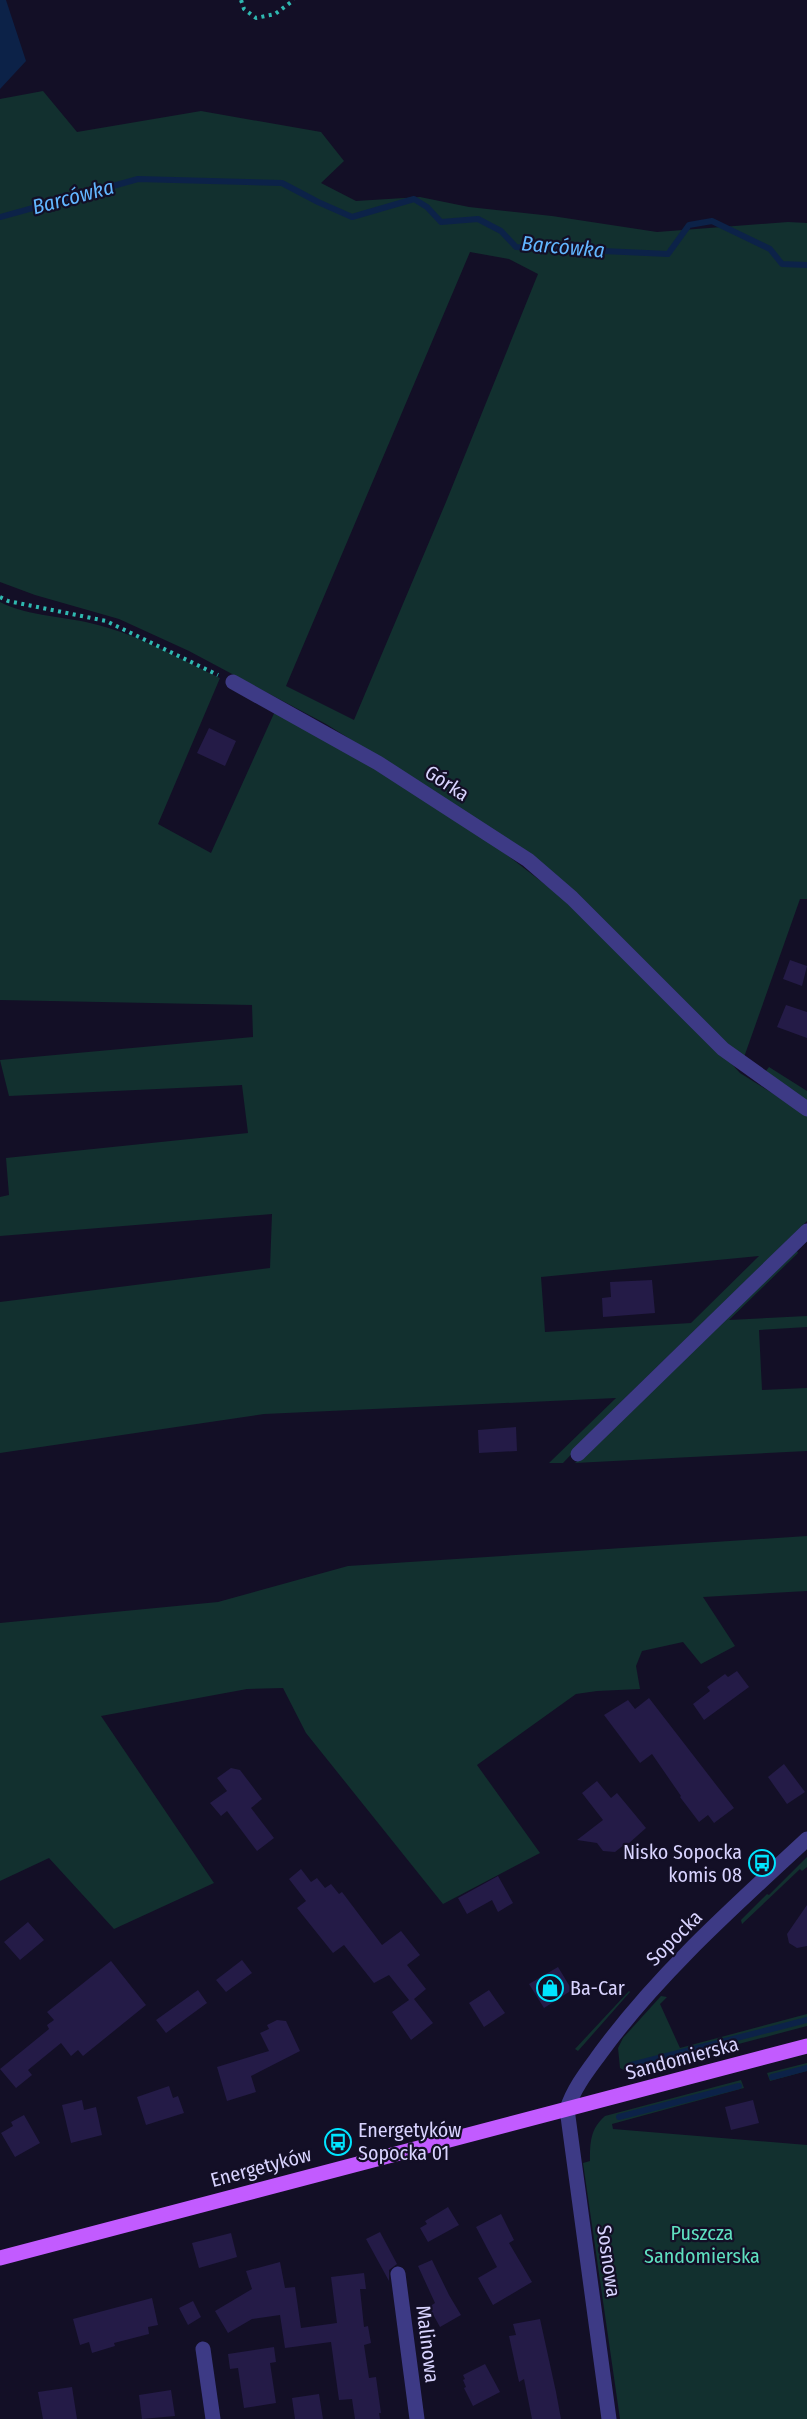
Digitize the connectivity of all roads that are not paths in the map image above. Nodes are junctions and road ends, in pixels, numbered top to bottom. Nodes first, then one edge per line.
1 (233, 681) road end
2 (807, 1108) edge
3 (807, 1231) edge
4 (578, 1454) dead end
5 (807, 1839) edge
6 (807, 2046) edge
7 (567, 2109) junction
8 (0, 2258) edge
9 (398, 2274) dead end
10 (203, 2349) dead end
11 (213, 2419) edge
12 (417, 2419) edge
13 (609, 2419) edge

1 - 2 street, Górka
3 - 4 street
5 - 7 street, Sopocka
6 - 7 main road, Sandomierska
7 - 8 main road, Energetyków
7 - 13 street, Sosnowa
9 - 12 street, Malinowa
10 - 11 street

